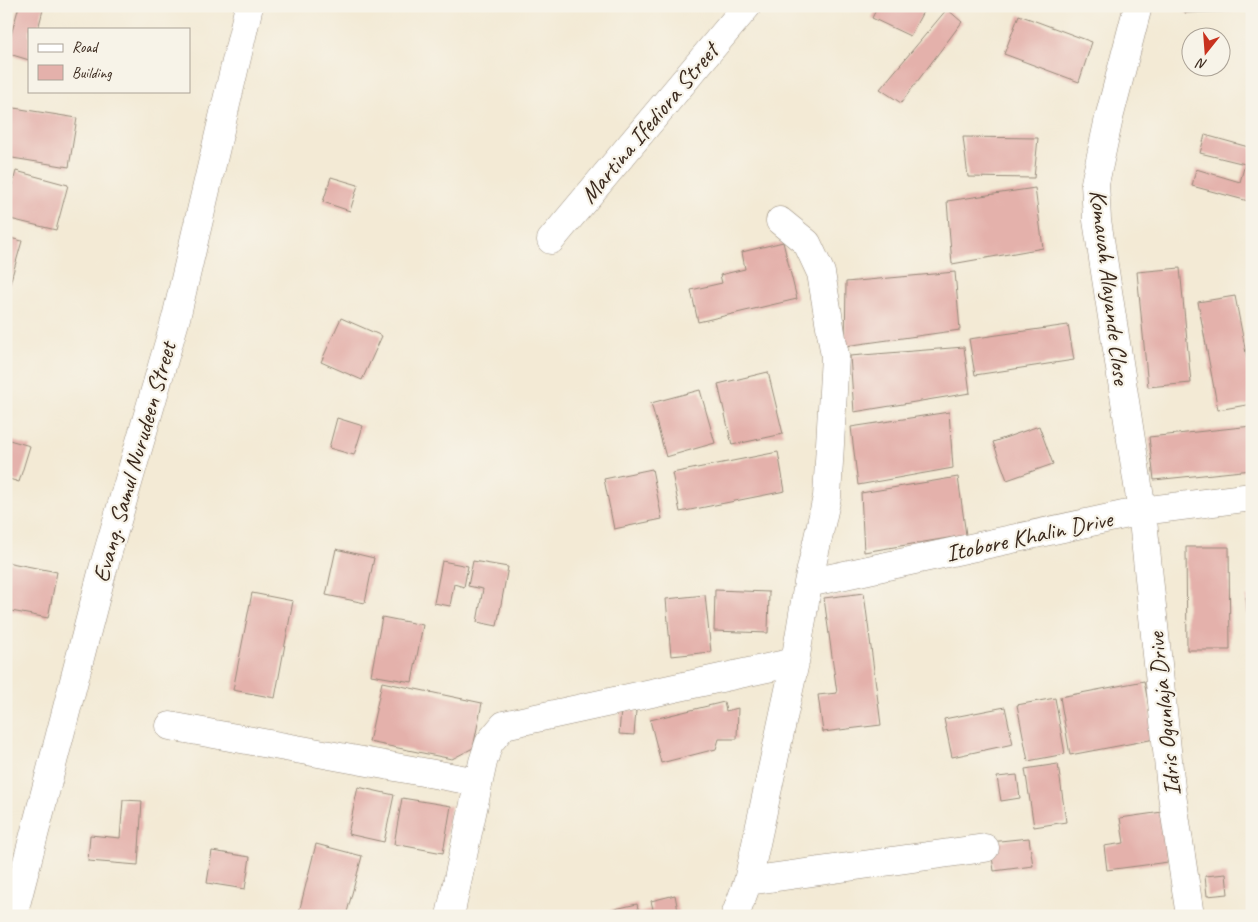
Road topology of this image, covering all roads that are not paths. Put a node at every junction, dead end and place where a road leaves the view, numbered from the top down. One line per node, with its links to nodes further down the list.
1 (249, 6): 14 (street, Evang. Samul Nurudeen Street)
2 (747, 6): 5 (street, Martina Ifediora Street)
3 (1138, 6): 7 (street, Komauah Alayande Close)
4 (780, 220): 8 (street)
5 (552, 240)
6 (1252, 497): 7 (street, Itobore Khalin Drive)
7 (1142, 511): 8 (street, Itobore Khalin Drive); 17 (street, Idris Ogunlaja Drive)
8 (808, 583): 9 (street)
9 (795, 662): 11 (street); 13 (street)
10 (170, 726): 11 (street)
11 (478, 782): 15 (street)
12 (984, 848): 13 (street)
13 (748, 881): 16 (street)
14 (13, 916)
15 (450, 916)
16 (735, 916)
17 (1190, 916)

